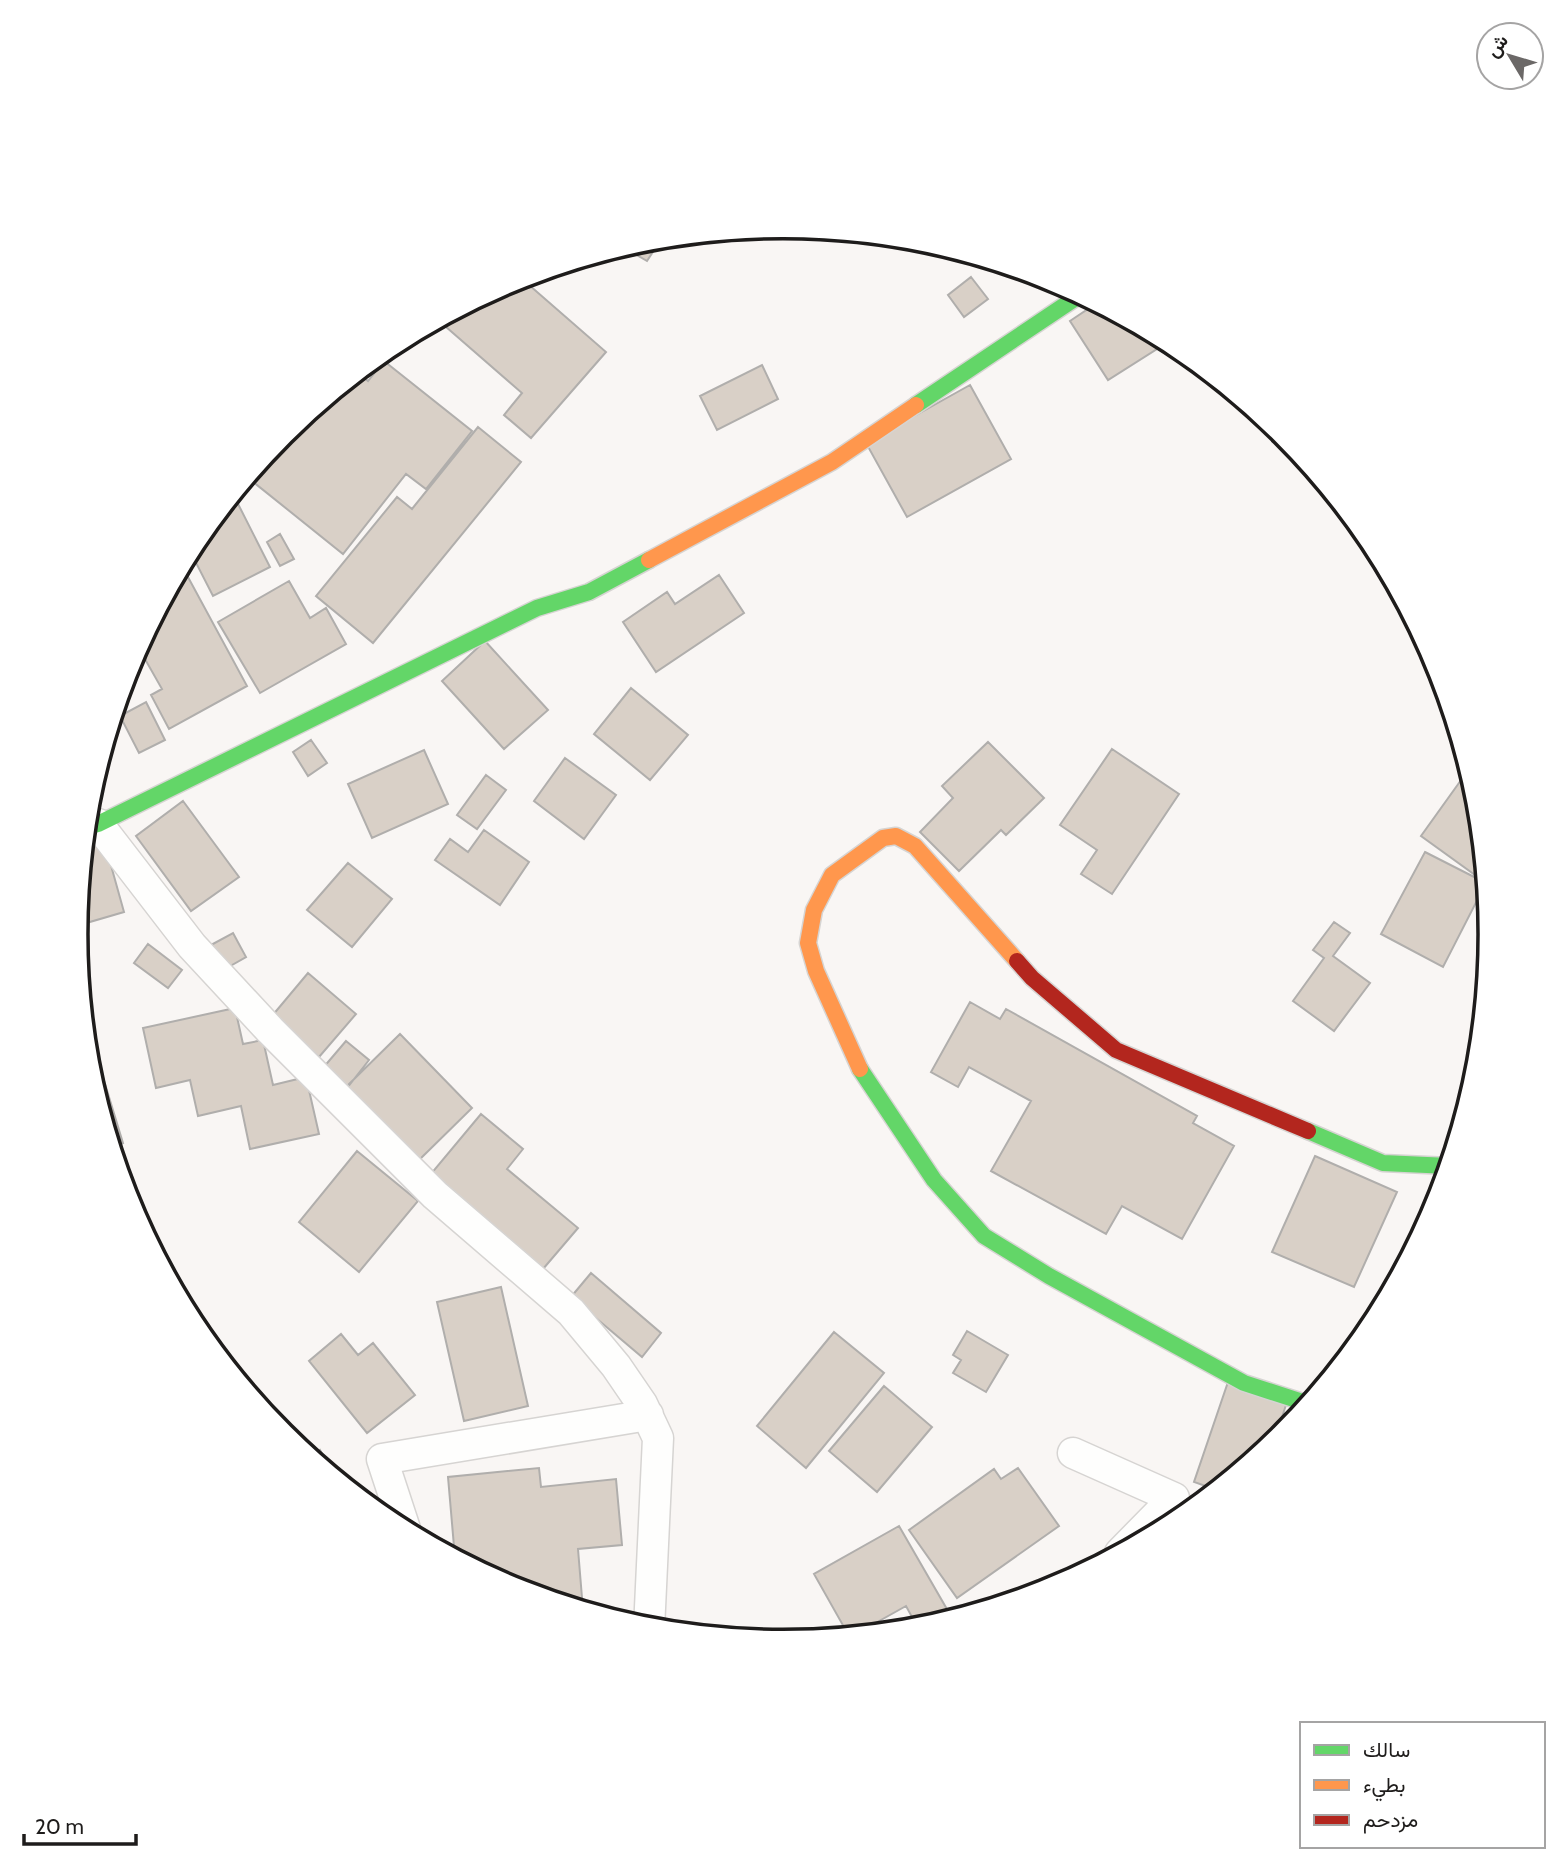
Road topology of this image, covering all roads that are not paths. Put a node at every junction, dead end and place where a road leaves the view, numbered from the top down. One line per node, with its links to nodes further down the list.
1 (1070, 302): 2 (street)
2 (97, 823)
3 (96, 829): 6 (street)
4 (1439, 1166): 5 (street)
5 (1299, 1401)
6 (648, 1415): 8 (street); 10 (street)
7 (1073, 1453): 9 (street)
8 (400, 1515)
9 (1143, 1529)
10 (650, 1617)

